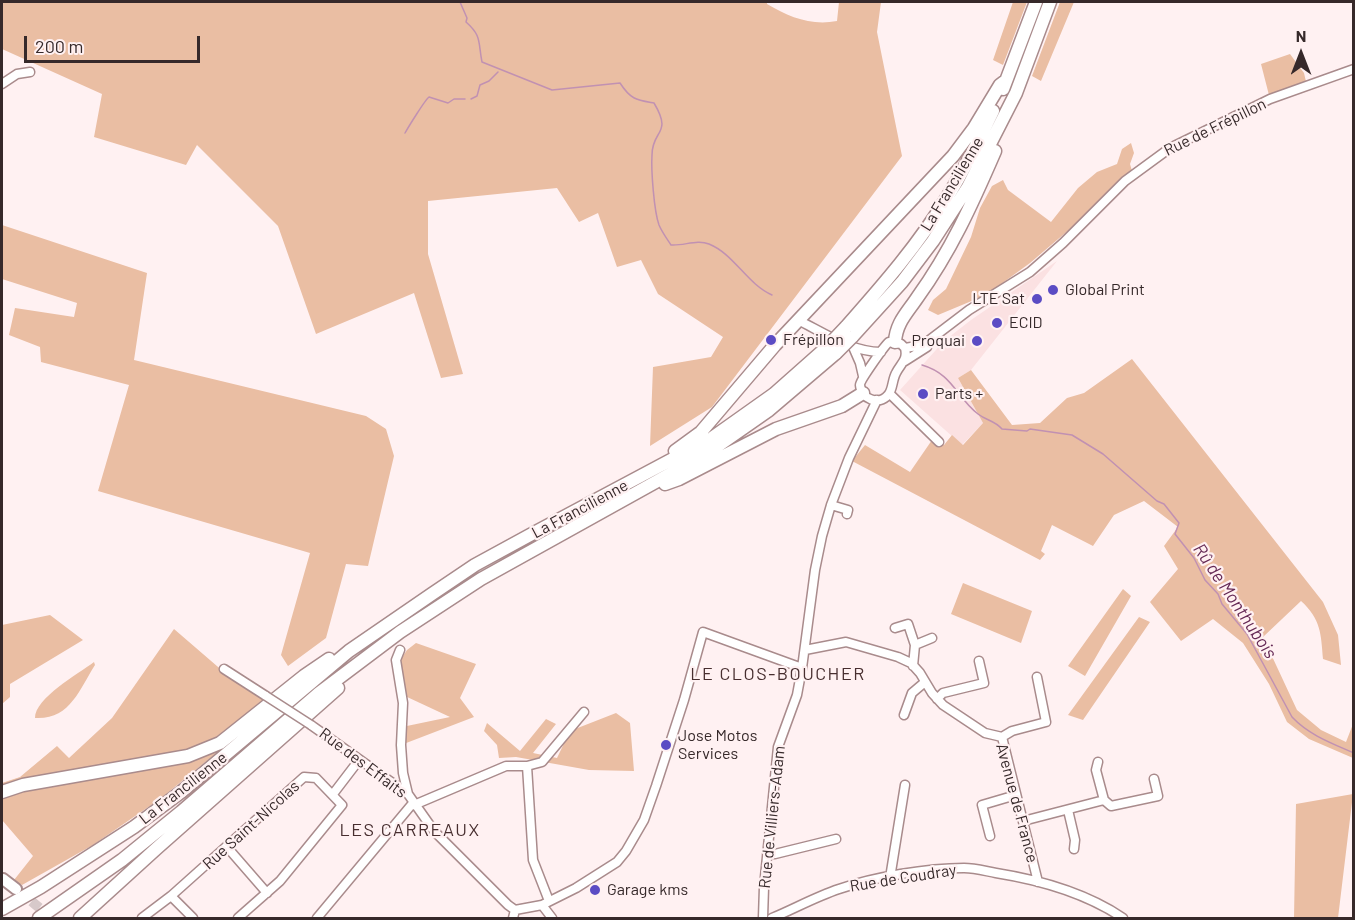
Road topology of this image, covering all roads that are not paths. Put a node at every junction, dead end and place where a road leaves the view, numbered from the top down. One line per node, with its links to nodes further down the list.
1 (1036, 2): 6 (highway, La Francilienne)
2 (1050, 2): 7 (highway, La Francilienne)
3 (1353, 69): 9 (street, Rue de Frépillon)
4 (30, 72): 5 (street)
5 (2, 81)
6 (1004, 82): 8 (highway); 10 (highway, La Francilienne)
7 (1016, 93): 10 (highway, La Francilienne); 11 (highway)
8 (798, 320): 10 (street); 21 (highway)
9 (940, 333): 11 (street); 14 (street)
10 (850, 337): 12 (highway, La Francilienne, bridge); 13 (street); 15 (street)
11 (900, 345): 13 (street); 14 (street)
12 (831, 350): 21 (highway, La Francilienne); 22 (highway, La Francilienne)
13 (880, 352): 15 (street)
14 (905, 361): 16 (street)
15 (863, 376): 17 (street)
16 (890, 394): 18 (street); 20 (street)
17 (865, 396): 18 (street); 19 (street); 22 (highway)
18 (878, 400): 19 (street, Rue de Villiers-Adam)
19 (871, 412): 23 (street, Rue de Villiers-Adam)
20 (939, 442)
21 (622, 487): 30 (highway, La Francilienne)
22 (635, 495): 32 (highway, La Francilienne)
23 (831, 505): 24 (street); 29 (street, Rue de Villiers-Adam)
24 (847, 514)
25 (895, 628): 27 (street)
26 (932, 638): 27 (street)
27 (915, 645): 33 (street)
28 (400, 650): 49 (street)
29 (805, 650): 33 (street, Avenue de France); 34 (street, Rue de Villiers-Adam)
30 (349, 651): 48 (highway); 66 (highway, La Francilienne)
31 (979, 661): 38 (street)
32 (360, 663): 69 (highway, La Francilienne); 70 (highway)
33 (914, 666): 37 (street, Avenue de France)
34 (802, 668): 60 (street, Rue de Villiers-Adam); 65 (street)
35 (224, 669): 42 (street, Rue des Effaits, bridge)
36 (1037, 677): 41 (street)
37 (926, 682): 38 (street, Avenue de France); 40 (street)
38 (937, 699): 41 (street, Avenue de France)
39 (584, 712): 45 (street)
40 (904, 716)
41 (1002, 736): 51 (street, Avenue de France)
42 (359, 760): 49 (street, Rue des Effaits); 50 (street)
43 (1098, 762): 52 (street)
44 (123, 763): 48 (street)
45 (527, 766): 53 (street); 65 (street)
46 (1154, 779): 52 (street)
47 (905, 785): 61 (street)
48 (2, 790)
49 (408, 794): 53 (street, Rue des Effaits)
50 (333, 795): 58 (street, Rue Saint-Nicolas); 63 (street)
51 (1016, 795): 55 (street, Avenue de France); 56 (street)
52 (1104, 800): 54 (street)
53 (414, 804): 67 (street, Rue des Effaits); 74 (street)
54 (1068, 810): 55 (street); 59 (street)
55 (1023, 821): 62 (street, Avenue de France)
56 (990, 836)
57 (836, 839): 60 (street)
58 (227, 847): 63 (street); 64 (street, Rue Saint-Nicolas)
59 (1074, 849)
60 (767, 853): 76 (street, Rue de Villiers-Adam)
61 (890, 878): 62 (street, Rue de Coudray); 68 (street, Rue de Coudray)
62 (1038, 882): 77 (street, Rue de Coudray)
63 (267, 893): 73 (street)
64 (171, 896): 71 (street, Rue Saint-Nicolas); 72 (street)
65 (545, 903): 67 (street); 75 (street)
66 (2, 909)
67 (514, 914)
68 (777, 917)
69 (39, 918)
70 (80, 918)
71 (142, 918)
72 (193, 918)
73 (238, 918)
74 (316, 918)
75 (552, 918)
76 (763, 918)
77 (1123, 918)

